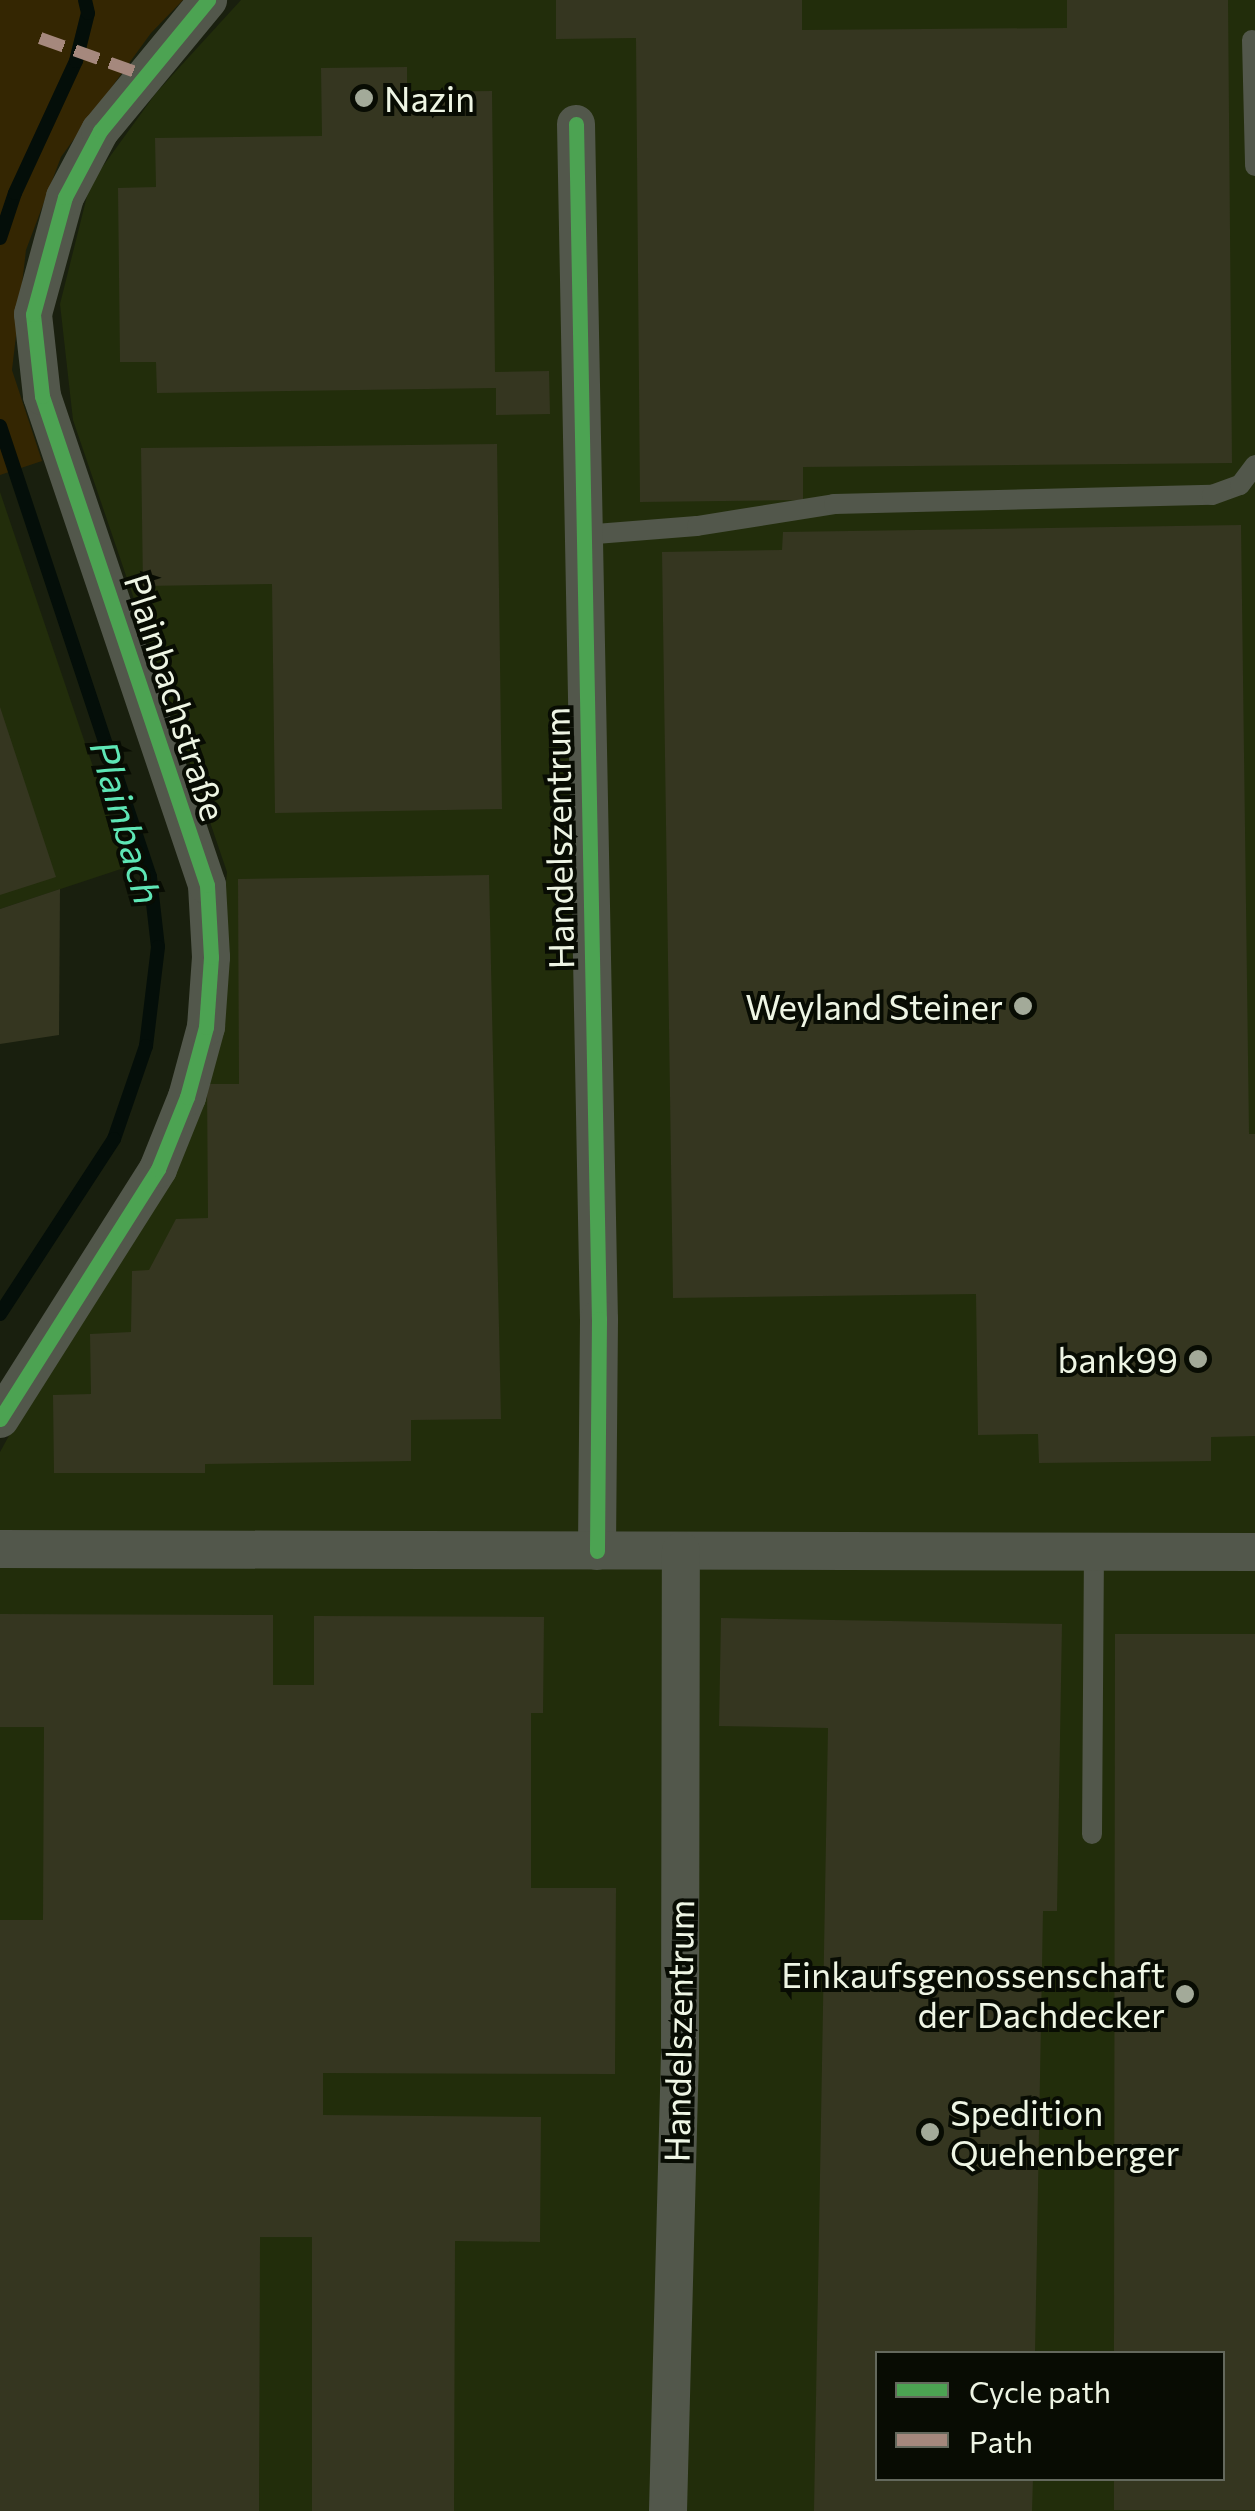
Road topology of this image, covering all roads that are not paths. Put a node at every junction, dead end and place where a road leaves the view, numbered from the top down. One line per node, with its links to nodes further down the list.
1 (208, 0): 7 (street, Plainbachstraße)
2 (1252, 40): 4 (lane)
3 (576, 124): 6 (street, Handelszentrum)
4 (1255, 166)
5 (1255, 465): 6 (lane)
6 (583, 535): 9 (street, Handelszentrum)
7 (0, 1420)
8 (0, 1549): 9 (street)
9 (597, 1551): 10 (street)
10 (681, 1551): 11 (street); 14 (street, Handelszentrum)
11 (1094, 1552): 12 (street); 13 (lane)
12 (1255, 1552)
13 (1092, 1834)
14 (668, 2511)

